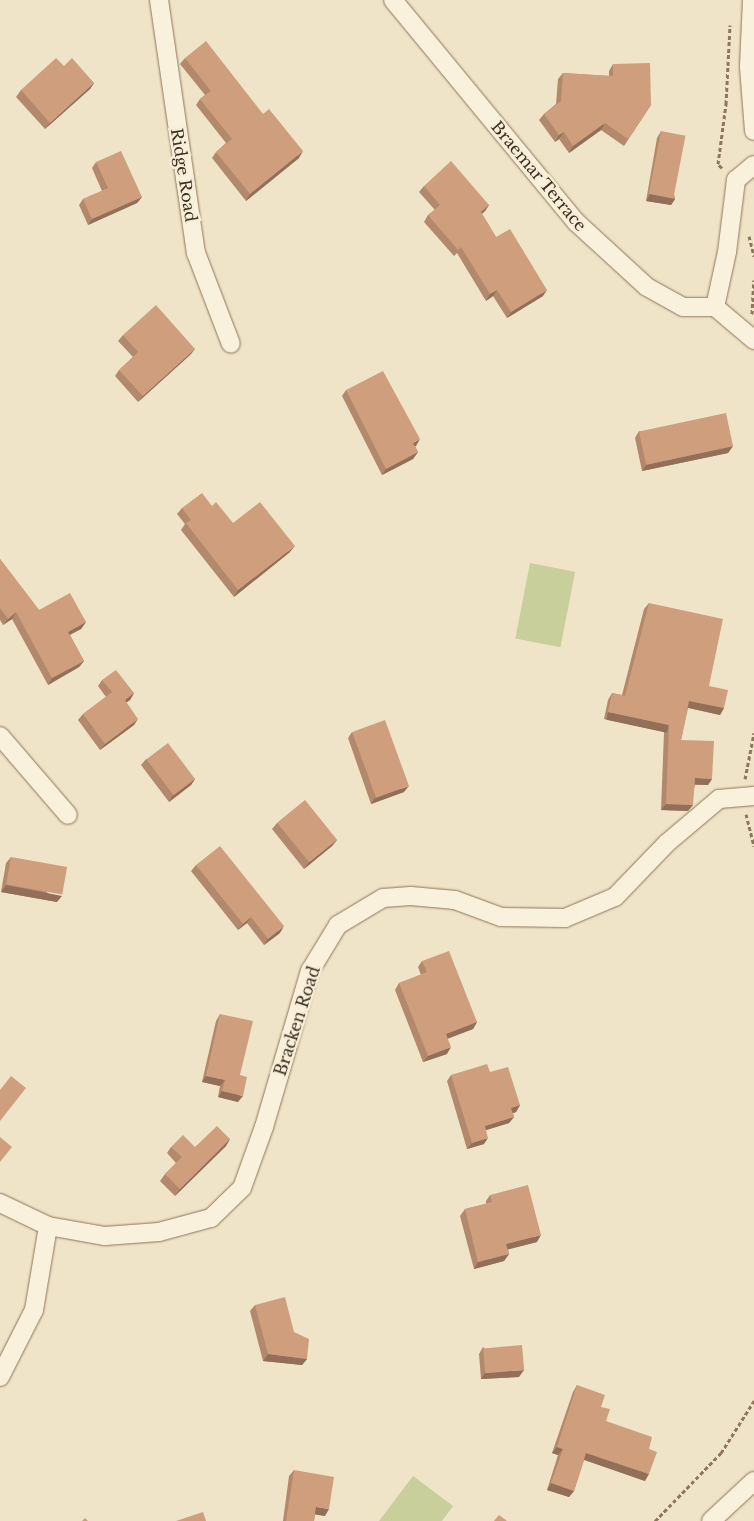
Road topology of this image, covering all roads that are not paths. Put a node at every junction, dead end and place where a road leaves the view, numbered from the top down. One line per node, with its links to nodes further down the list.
1 (159, 0): 9 (street, Ridge Road)
2 (393, 0): 7 (street, Braemar Terrace)
3 (752, 0): 4 (street)
4 (752, 28): 5 (street)
5 (754, 132)
6 (754, 165): 7 (street)
7 (715, 307): 8 (street)
8 (754, 340)
9 (231, 344)
10 (0, 736): 12 (street)
11 (754, 796): 14 (street, Bracken Road)
12 (68, 815)
13 (0, 1203): 14 (street, Bracken Road)
14 (48, 1226): 15 (street)
15 (0, 1377)
16 (754, 1481): 17 (street)
17 (711, 1521)

